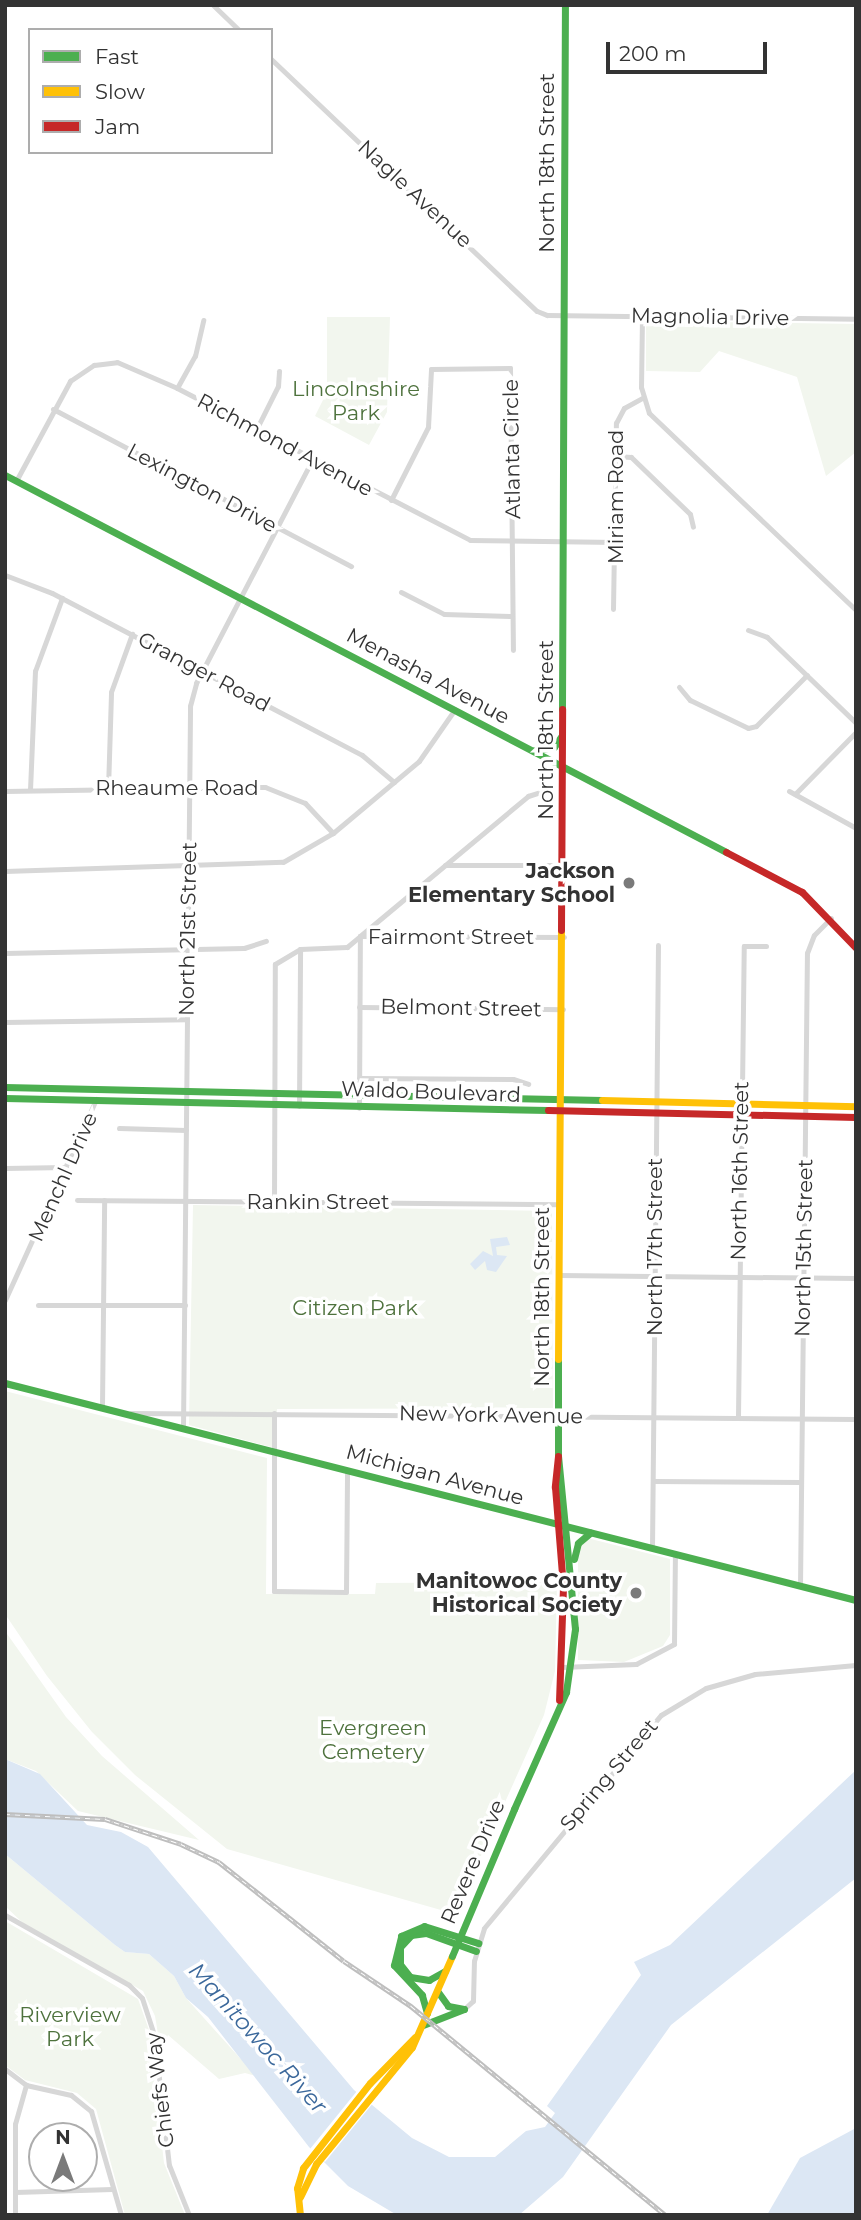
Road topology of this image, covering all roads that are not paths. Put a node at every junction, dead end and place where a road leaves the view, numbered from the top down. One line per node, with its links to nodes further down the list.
1 (213, 5): 3 (street)
2 (565, 5): 5 (main road, North 18th Street)
3 (237, 28)
4 (273, 61): 5 (street, Nagle Avenue)
5 (564, 314): 6 (street, Magnolia Drive); 22 (main road, North 18th Street)
6 (642, 316): 7 (street, Magnolia Drive); 11 (street)
7 (856, 319)
8 (203, 320): 10 (street)
9 (279, 372): 13 (street)
10 (177, 388): 12 (street, Richmond Avenue); 13 (street, Richmond Avenue)
11 (642, 398): 14 (street, Miriam Road); 30 (street)
12 (53, 410): 17 (street, Richmond Avenue); 19 (street, Lexington Drive)
13 (256, 430): 15 (street, Richmond Avenue)
14 (616, 456): 20 (street); 23 (street, Miriam Road)
15 (312, 460): 18 (street, Richmond Avenue); 19 (street, North 21st Street)
16 (5, 475): 17 (main road, Menasha Avenue)
17 (16, 481): 28 (main road, Menasha Avenue)
18 (391, 500): 21 (street, Richmond Avenue); 21 (street, Atlanta Circle)
19 (277, 527): 24 (street, Lexington Drive); 28 (street, North 21st Street)
20 (693, 527)
21 (512, 541): 22 (street, Richmond Avenue); 31 (street)
22 (564, 542): 23 (street, Richmond Avenue); 40 (main road, North 18th Street)
23 (616, 542): 29 (street, Miriam Road)
24 (351, 566)
25 (5, 575): 27 (street, Granger Road)
26 (401, 592): 31 (street)
27 (62, 598): 33 (street, Granger Road); 47 (street)
28 (240, 599): 35 (street, North 21st Street); 38 (main road, Menasha Avenue)
29 (613, 608)
30 (856, 610)
31 (512, 616): 34 (street)
32 (748, 630): 36 (street)
33 (132, 635): 35 (street, Granger Road); 46 (street)
34 (513, 650)
35 (202, 671): 44 (street, Granger Road); 45 (street, North 21st Street)
36 (807, 675): 37 (street); 39 (street)
37 (679, 687)
38 (455, 709): 42 (main road, Menasha Avenue); 44 (street)
39 (856, 723)
40 (564, 731): 42 (main road); 43 (main road, North 18th Street)
41 (856, 732): 50 (street)
42 (532, 750): 43 (main road, Menasha Avenue)
43 (563, 766): 53 (main road, North 18th Street); 56 (main road, Menasha Avenue)
44 (394, 782): 51 (street)
45 (189, 787): 46 (street, Rheaume Road); 51 (street, Rheaume Road); 54 (street, North 21st Street)
46 (108, 789): 47 (street, Rheaume Road)
47 (30, 790): 48 (street, Rheaume Road)
48 (5, 791)
49 (543, 791): 52 (street)
50 (856, 828)
51 (333, 833): 54 (street)
52 (445, 865): 53 (street); 57 (street)
53 (564, 865): 58 (main road, North 18th Street)
54 (189, 867): 55 (street); 64 (street, North 21st Street)
55 (5, 871)
56 (831, 918): 62 (main road, Menasha Avenue); 84 (street, North 15th Street)
57 (360, 936): 58 (street, Fairmont Street); 63 (street, Fairmont Street); 66 (street)
58 (564, 937): 67 (main road, North 18th Street)
59 (266, 941): 64 (street)
60 (658, 945): 82 (street, North 17th Street)
61 (766, 946): 83 (street, North 16th Street)
62 (856, 948)
63 (300, 949): 75 (street); 76 (street)
64 (188, 950): 65 (street); 68 (street, North 21st Street)
65 (5, 953)
66 (359, 1007): 67 (street, Belmont Street); 70 (street)
67 (563, 1009): 80 (main road, North 18th Street)
68 (187, 1018): 69 (street); 74 (street, North 21st Street)
69 (5, 1023)
70 (359, 1078): 71 (street); 77 (street)
71 (528, 1084)
72 (5, 1087): 73 (main road, Waldo Boulevard)
73 (96, 1089): 74 (main road, Waldo Boulevard); 79 (street, Menchl Drive)
74 (187, 1092): 75 (main road, Waldo Boulevard); 81 (street, North 21st Street)
75 (274, 1094): 76 (main road, Waldo Boulevard); 85 (street)
76 (299, 1095): 77 (main road, Waldo Boulevard); 86 (street)
77 (359, 1097): 80 (main road, Waldo Boulevard); 88 (street)
78 (5, 1098): 79 (main road, Waldo Boulevard)
79 (96, 1101): 81 (main road, Waldo Boulevard); 96 (street, Menchl Drive)
80 (562, 1102): 82 (main road, Waldo Boulevard); 89 (main road, North 18th Street)
81 (187, 1104): 85 (main road, Waldo Boulevard); 95 (street, North 21st Street)
82 (656, 1104): 83 (main road, Waldo Boulevard); 90 (street, North 17th Street)
83 (741, 1104): 84 (main road, Waldo Boulevard); 91 (street, North 16th Street)
84 (806, 1105): 87 (main road, Waldo Boulevard); 92 (street, North 15th Street)
85 (275, 1106): 86 (main road, Waldo Boulevard); 101 (street)
86 (299, 1106): 88 (main road, Waldo Boulevard)
87 (856, 1106)
88 (359, 1108): 89 (main road, Waldo Boulevard)
89 (562, 1114): 90 (main road, Waldo Boulevard); 102 (main road, North 18th Street)
90 (656, 1115): 91 (main road, Waldo Boulevard); 104 (street, North 17th Street)
91 (741, 1116): 92 (main road, Waldo Boulevard); 105 (street, North 16th Street)
92 (806, 1116): 93 (main road, Waldo Boulevard); 106 (street, North 15th Street)
93 (856, 1117)
94 (119, 1129): 95 (street)
95 (186, 1130): 100 (street, North 21st Street)
96 (66, 1167): 97 (street); 108 (street, Menchl Drive)
97 (5, 1168)
98 (77, 1200): 99 (street, Rankin Street)
99 (104, 1200): 100 (street, Rankin Street); 109 (street)
100 (186, 1201): 101 (street, Rankin Street); 111 (street, North 21st Street)
101 (274, 1202): 102 (street, Rankin Street)
102 (560, 1204): 103 (main road, North 18th Street)
103 (559, 1275): 104 (street); 117 (main road, North 18th Street)
104 (655, 1276): 105 (street); 118 (street, North 17th Street)
105 (739, 1277): 106 (street); 119 (street, North 16th Street)
106 (804, 1278): 107 (street); 120 (street, North 15th Street)
107 (856, 1278)
108 (5, 1300)
109 (103, 1304): 110 (street); 111 (street); 113 (street)
110 (38, 1305)
111 (185, 1305): 114 (street, North 21st Street)
112 (5, 1383): 113 (main road, Michigan Avenue)
113 (103, 1407): 116 (main road, Michigan Avenue)
114 (184, 1412): 115 (street, New York Avenue); 116 (street, New York Avenue); 122 (street, North 21st Street)
115 (274, 1413): 117 (street, New York Avenue); 123 (street)
116 (127, 1414): 122 (main road, Michigan Avenue)
117 (558, 1415): 118 (street, New York Avenue); 124 (main road, North 18th Street)
118 (654, 1416): 119 (street, New York Avenue); 126 (street, North 17th Street)
119 (738, 1417): 120 (street, New York Avenue)
120 (802, 1418): 121 (street, New York Avenue); 127 (street, North 15th Street)
121 (856, 1419)
122 (183, 1429): 123 (main road, Michigan Avenue)
123 (272, 1452): 125 (main road, Michigan Avenue); 125 (street)
124 (558, 1456): 128 (main road, North 18th Street); 129 (main road, North 18th Street)
125 (346, 1471): 128 (main road, Michigan Avenue)
126 (653, 1481): 127 (street); 131 (street, North 17th Street)
127 (800, 1482): 134 (street, North 15th Street)
128 (558, 1525): 129 (main road, Michigan Avenue); 137 (main road, North 18th Street)
129 (568, 1528): 130 (main road, Michigan Avenue); 133 (main road, North 18th Street)
130 (590, 1533): 131 (main road, Michigan Avenue); 133 (main road)
131 (652, 1549): 132 (main road, Michigan Avenue)
132 (675, 1555): 134 (main road, Michigan Avenue); 138 (street)
133 (572, 1566): 138 (main road, North 18th Street)
134 (800, 1586): 135 (main road, Michigan Avenue)
135 (856, 1600)
136 (856, 1665): 141 (street, Spring Street)
137 (562, 1667): 138 (street); 139 (main road, Revere Drive)
138 (573, 1667): 139 (main road, Revere Drive)
139 (559, 1700): 142 (main road, Revere Drive, bridge)
140 (5, 1915): 157 (street, Chiefs Way)
141 (477, 1947): 142 (main road); 144 (street, Spring Street); 145 (main road)
142 (446, 1971): 143 (main road, Revere Drive)
143 (438, 1992): 144 (main road); 145 (main road, Revere Drive)
144 (464, 2009): 146 (main road)
145 (428, 2014): 146 (main road, Revere Drive)
146 (423, 2025): 149 (main road, Revere Drive)
147 (5, 2069): 148 (street)
148 (26, 2085): 150 (street); 152 (street)
149 (364, 2097): 154 (main road); 154 (main road)
150 (15, 2133): 151 (street); 153 (street)
151 (5, 2134)
152 (112, 2189): 153 (street); 156 (street)
153 (15, 2192): 155 (street)
154 (300, 2197): 158 (main road)
155 (15, 2215)
156 (121, 2215)
157 (189, 2215)
158 (300, 2215)

